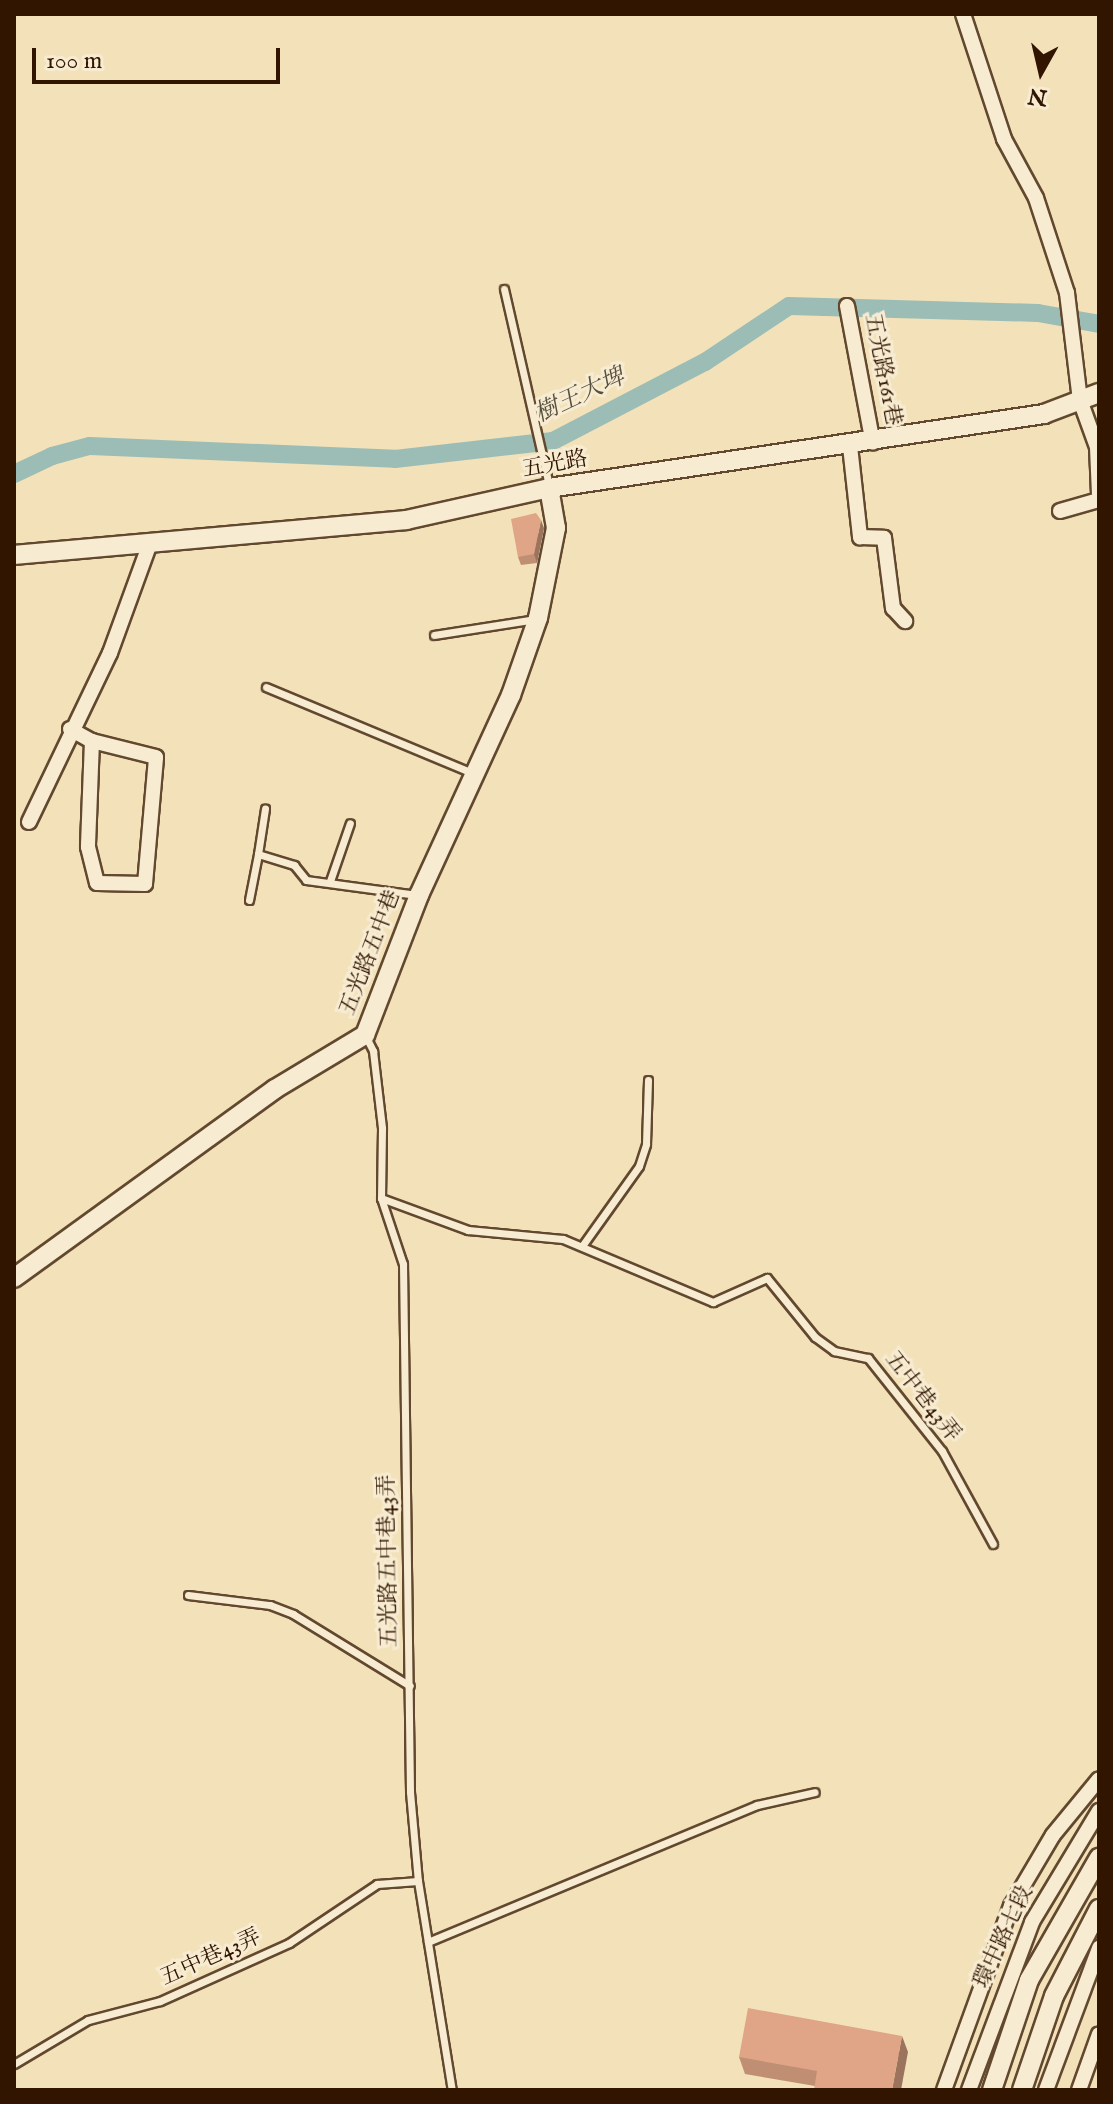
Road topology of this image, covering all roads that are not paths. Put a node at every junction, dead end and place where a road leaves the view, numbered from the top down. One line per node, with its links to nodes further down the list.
1 (963, 14): 5 (street)
2 (504, 289): 8 (lane)
3 (847, 306): 6 (street, 五光路161巷)
4 (1099, 393): 5 (street, 五光路)
5 (1080, 400): 6 (street, 五光路); 9 (street)
6 (873, 443): 7 (street, 五光路)
7 (850, 446): 8 (street, 五光路); 15 (street)
8 (549, 488): 12 (street, 五光路); 14 (street, 五光路五中巷)
9 (1099, 494)
10 (1099, 500): 11 (street)
11 (1060, 511)
12 (150, 543): 13 (street, 五光路); 18 (street)
13 (14, 555)
14 (538, 618): 16 (lane); 20 (street, 五光路五中巷)
15 (905, 621)
16 (434, 635)
17 (266, 687): 20 (lane)
18 (70, 729): 19 (street); 22 (street)
19 (92, 741): 19 (street)
20 (473, 773): 26 (street, 五光路五中巷)
21 (265, 809): 24 (lane)
22 (29, 822)
23 (350, 823): 25 (lane)
24 (258, 854): 25 (lane); 27 (lane)
25 (330, 881): 26 (lane)
26 (419, 895): 28 (street, 五光路五中巷)
27 (249, 900)
28 (365, 1035): 30 (lane, 五光路五中巷43弄); 32 (street, 五光路五中巷)
29 (648, 1080): 31 (lane)
30 (381, 1198): 31 (lane, 五中巷43弄); 35 (lane, 五光路五中巷43弄)
31 (582, 1246): 33 (lane, 五中巷43弄)
32 (14, 1278)
33 (993, 1544)
34 (188, 1595): 35 (lane)
35 (410, 1686): 40 (lane, 五光路五中巷43弄)
36 (1099, 1779): 47 (street)
37 (815, 1792): 42 (lane)
38 (1099, 1811): 48 (street, 環中路七段)
39 (1099, 1858): 49 (street, 環中路七段)
40 (418, 1881): 42 (lane, 五光路五中巷43弄); 45 (lane, 五中巷43弄)
41 (1099, 1909): 50 (street)
42 (428, 1942): 46 (lane, 五光路五中巷43弄)
43 (1099, 1948): 51 (street)
44 (1099, 2034): 52 (street)
45 (14, 2064)
46 (452, 2090)
47 (944, 2090)
48 (969, 2090)
49 (992, 2090)
50 (1022, 2090)
51 (1046, 2090)
52 (1079, 2090)

